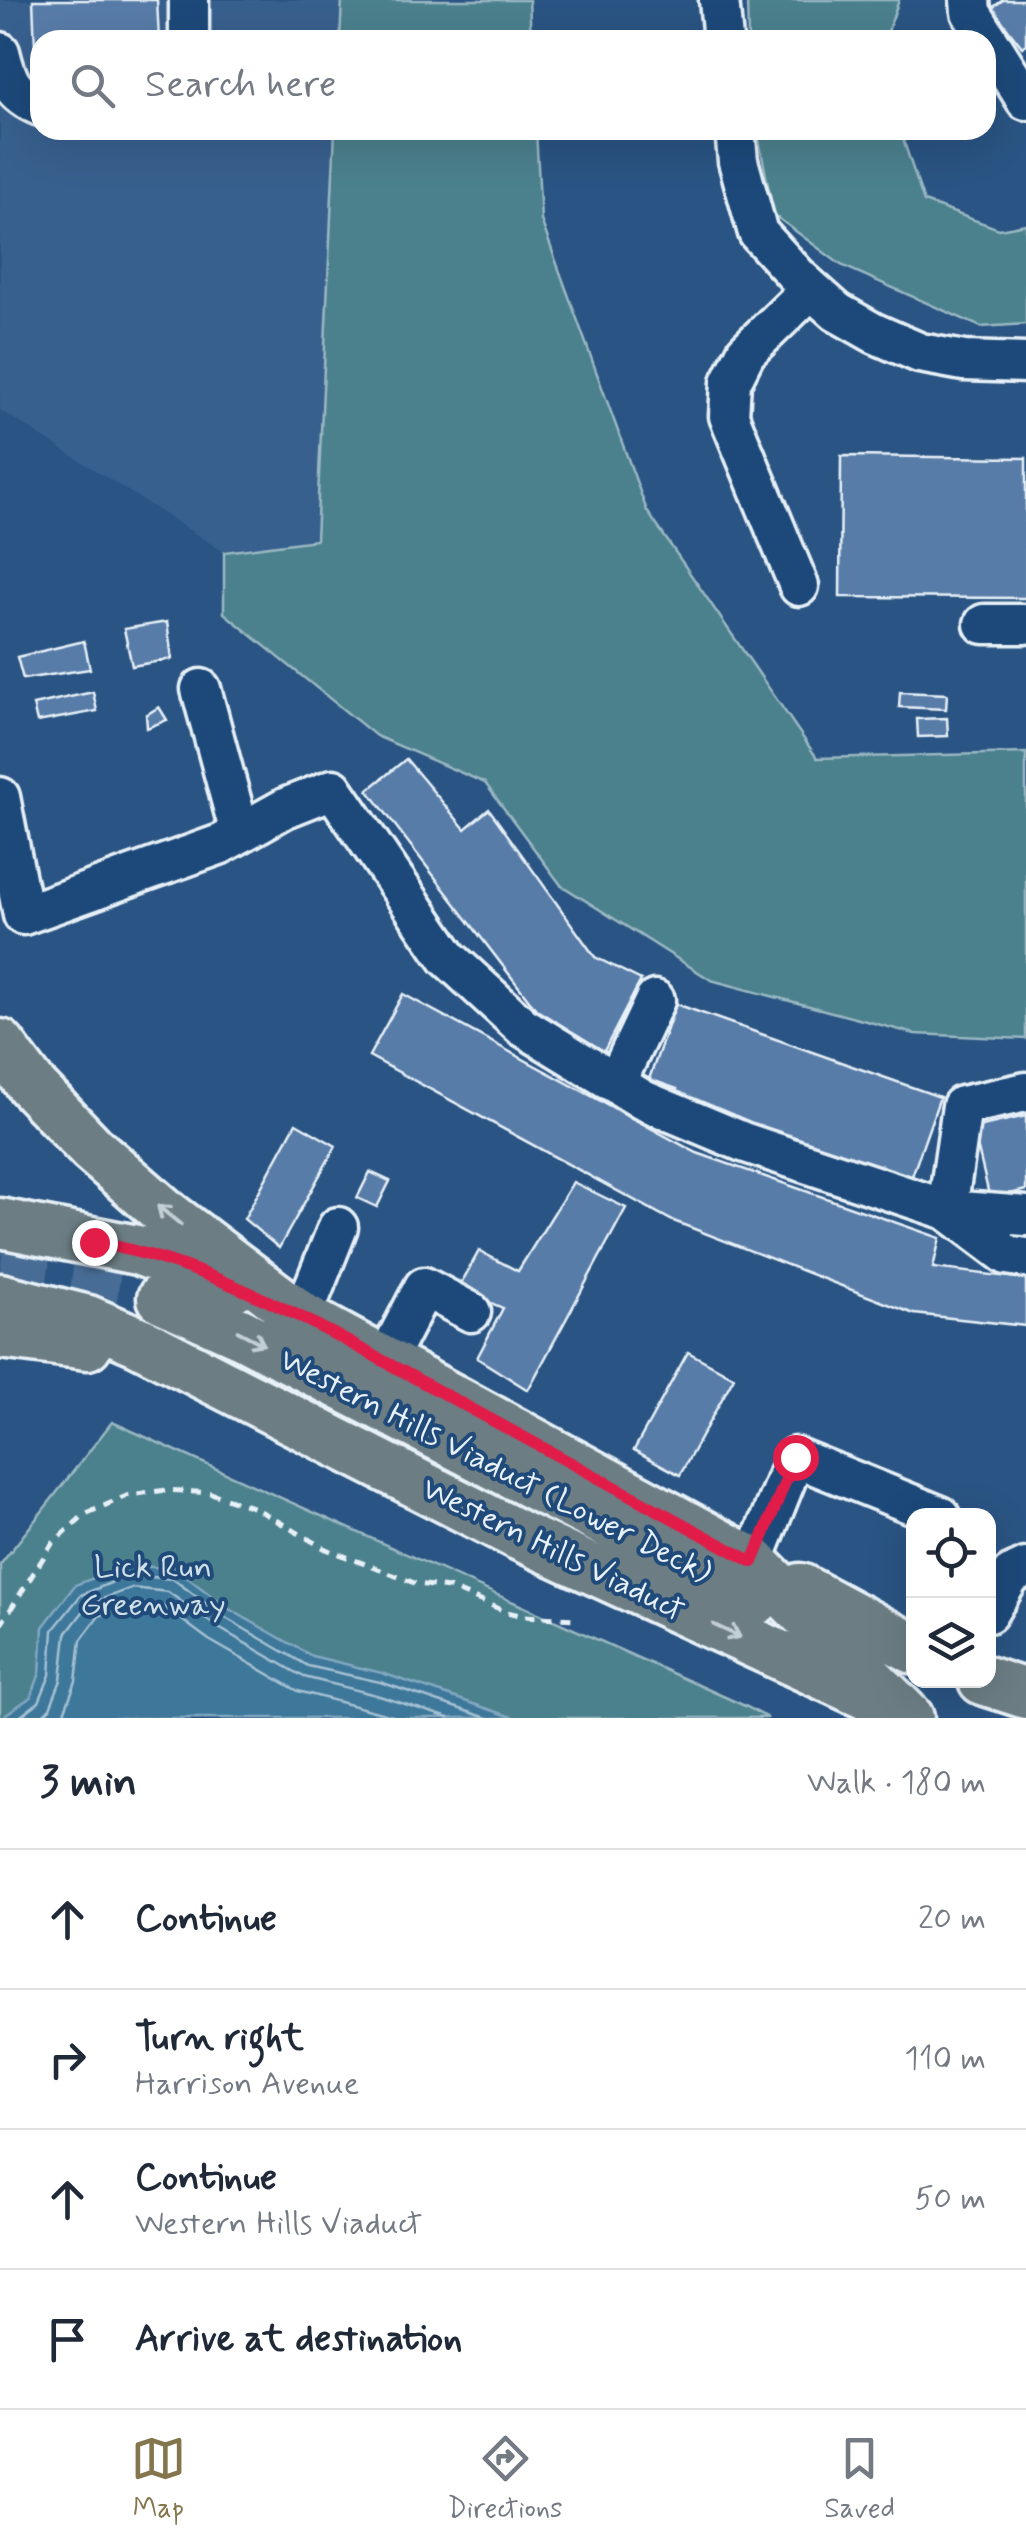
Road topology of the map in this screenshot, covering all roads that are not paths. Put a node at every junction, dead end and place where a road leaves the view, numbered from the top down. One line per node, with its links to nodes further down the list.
1 (189, 0): 4 (street)
2 (719, 0): 5 (street)
3 (970, 0): 6 (street)
4 (190, 30)
5 (721, 30)
6 (982, 30)
7 (0, 52): 10 (street)
8 (996, 52): 9 (street)
9 (1026, 100)
10 (30, 102)
11 (736, 140): 12 (street)
12 (811, 289): 13 (street); 14 (street)
13 (1026, 364)
14 (799, 586)
15 (984, 624): 16 (street)
16 (1026, 624)
17 (201, 689): 19 (street)
18 (0, 797): 19 (street)
19 (240, 833): 22 (street)
20 (656, 1000): 22 (street)
21 (0, 1044): 34 (main road, one-way to 21)
22 (616, 1083): 24 (street)
23 (1026, 1092): 24 (street)
24 (947, 1210): 25 (street); 30 (street)
25 (1026, 1216)
26 (0, 1223): 29 (main road)
27 (338, 1227): 34 (street)
28 (0, 1242): 29 (main road)
29 (115, 1246): 34 (main road)
30 (1026, 1258)
31 (0, 1298): 36 (main road)
32 (162, 1298): 42 (main road, Western Hills Viaduct (Lower Deck), one-way to 42)
33 (471, 1312): 37 (street)
34 (302, 1317): 37 (main road)
35 (0, 1334): 36 (main road)
36 (138, 1348): 46 (main road, Western Hills Viaduct, one-way to 46)
37 (385, 1362): 39 (main road)
38 (921, 1508): 39 (street)
39 (753, 1562): 42 (main road); 43 (main road)
40 (1026, 1568): 41 (street)
41 (996, 1600)
42 (828, 1638): 46 (main road)
43 (906, 1645)
44 (996, 1684): 45 (main road)
45 (1026, 1694)
46 (906, 1715)

